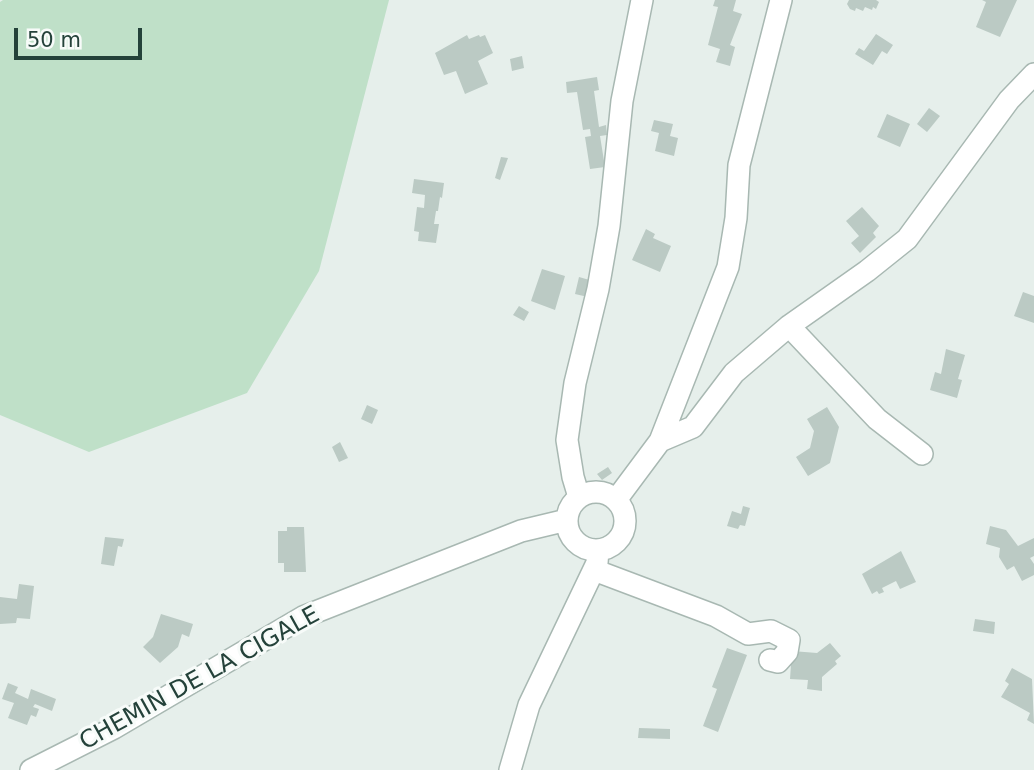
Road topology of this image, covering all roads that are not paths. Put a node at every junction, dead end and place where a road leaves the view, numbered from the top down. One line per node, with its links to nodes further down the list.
1 (642, 0): 7 (street)
2 (781, 0): 5 (street)
3 (1034, 74): 4 (street)
4 (789, 326): 5 (street); 6 (street)
5 (660, 441): 8 (street)
6 (922, 454)
7 (579, 497): 8 (street); 9 (street)
8 (616, 500): 10 (street)
9 (567, 520): 10 (street); 12 (street, CHEMIN DE LA CIGALE)
10 (596, 560): 11 (street); 13 (street)
11 (770, 660)
12 (31, 770)
13 (510, 770)

